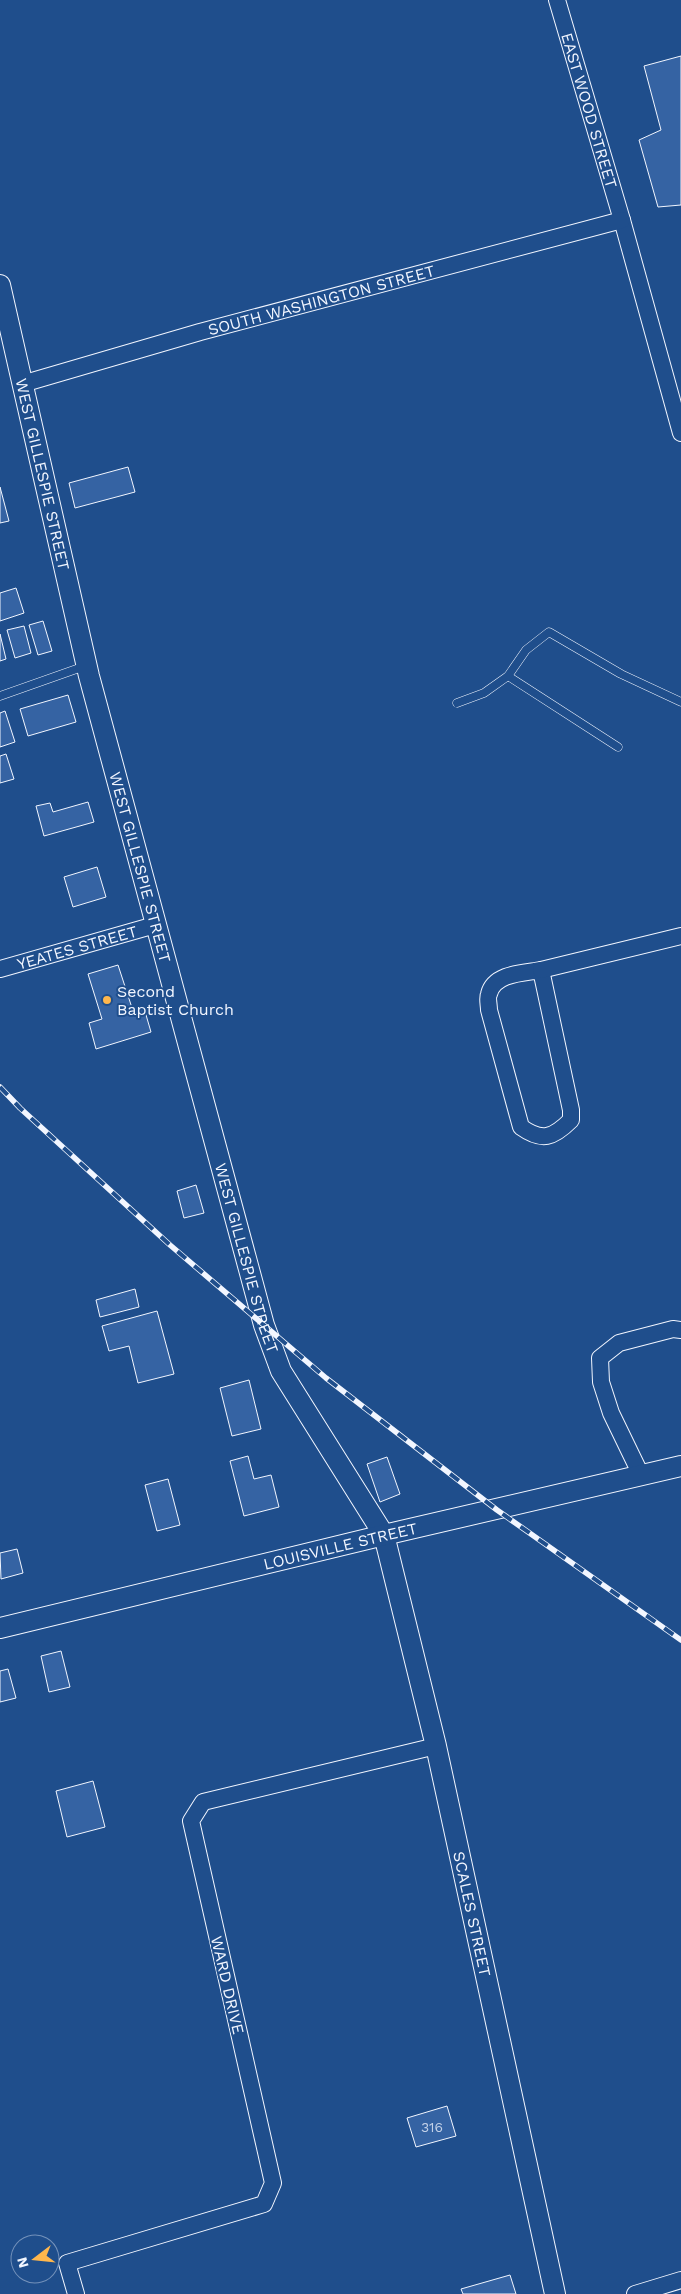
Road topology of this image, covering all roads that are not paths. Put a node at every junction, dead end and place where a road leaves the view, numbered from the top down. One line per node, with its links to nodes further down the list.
1 (557, 0): 2 (street, EAST WOOD STREET)
2 (622, 220): 5 (street, SOUTH WASHINGTON STREET); 6 (street, EAST WOOD STREET)
3 (0, 285): 4 (street, WEST GILLESPIE STREET)
4 (4, 318): 5 (street, WEST GILLESPIE STREET)
5 (22, 384): 7 (street, WEST GILLESPIE STREET)
6 (681, 433)
7 (87, 666): 9 (lane); 13 (street, WEST GILLESPIE STREET)
8 (508, 676): 10 (lane); 11 (lane); 12 (lane)
9 (0, 696)
10 (681, 702)
11 (457, 703)
12 (618, 747)
13 (155, 924): 15 (street, YEATES STREET); 20 (street, WEST GILLESPIE STREET)
14 (681, 936): 16 (street)
15 (0, 969)
16 (541, 970): 16 (street)
17 (681, 1330): 19 (street)
18 (681, 1466): 19 (street, LOUISVILLE STREET)
19 (641, 1475): 20 (street, LOUISVILLE STREET)
20 (384, 1535): 21 (street, LOUISVILLE STREET); 22 (street, SCALES STREET)
21 (0, 1628)
22 (436, 1746): 24 (street, WARD DRIVE); 25 (street, SCALES STREET)
23 (681, 2280): 26 (street)
24 (76, 2294)
25 (555, 2294)
26 (635, 2294)

